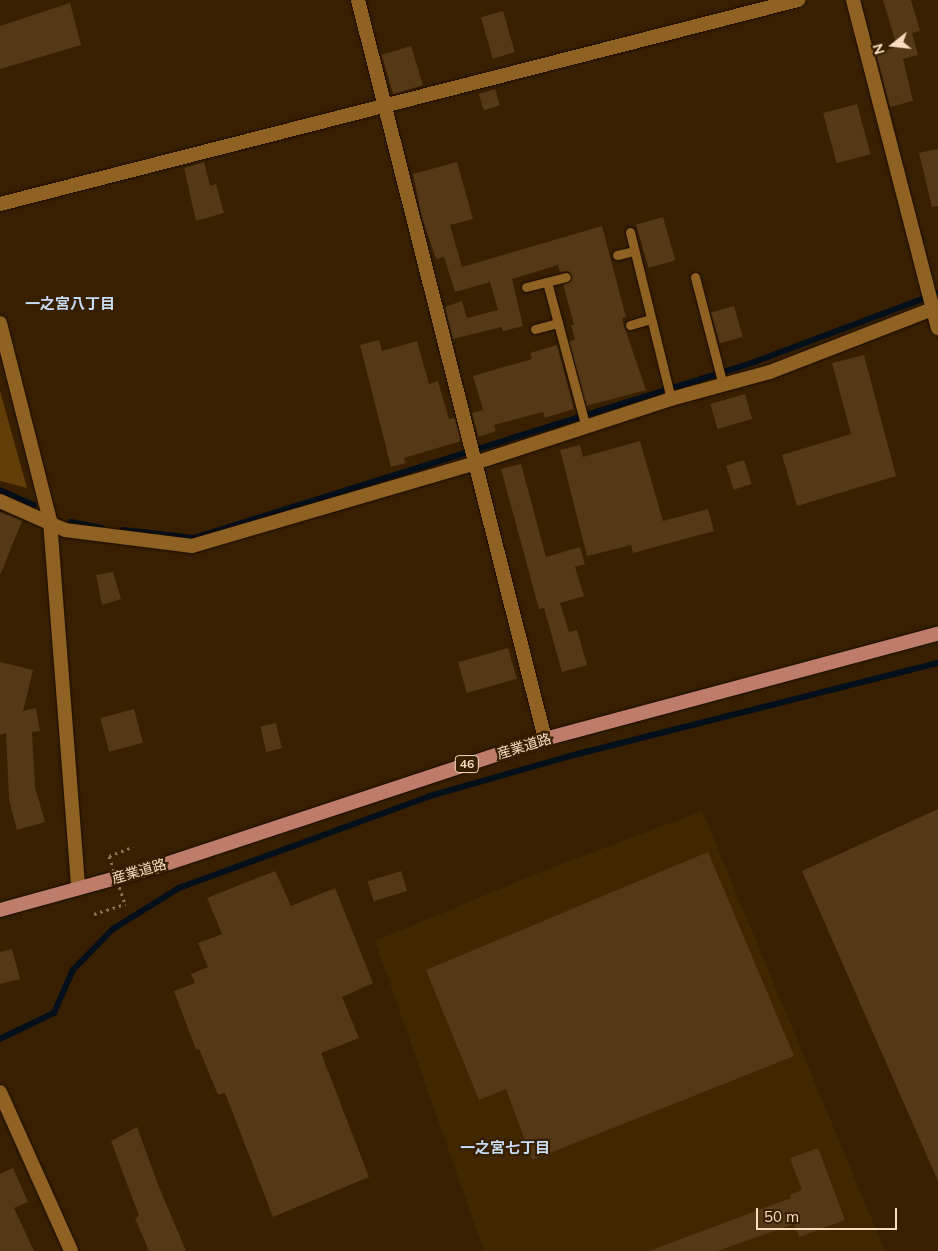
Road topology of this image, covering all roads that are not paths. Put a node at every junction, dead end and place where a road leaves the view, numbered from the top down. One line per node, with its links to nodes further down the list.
1 (358, 0): 4 (street)
2 (798, 0): 4 (street)
3 (853, 0): 13 (street)
4 (385, 106): 5 (street); 23 (street)
5 (0, 204)
6 (630, 232): 7 (lane)
7 (634, 250): 8 (lane); 14 (lane)
8 (617, 255)
9 (566, 277): 11 (lane)
10 (694, 277): 20 (lane)
11 (547, 282): 12 (lane); 16 (lane)
12 (526, 287)
13 (936, 308): 19 (street); 20 (street)
14 (651, 319): 17 (lane); 21 (lane)
15 (0, 323): 25 (street)
16 (558, 323): 18 (lane); 22 (lane)
17 (630, 325)
18 (535, 328)
19 (938, 328)
20 (723, 385): 21 (street)
21 (672, 399): 22 (street)
22 (586, 428): 23 (street)
23 (475, 460): 25 (street); 27 (street)
24 (0, 501): 25 (street)
25 (50, 521): 28 (street)
26 (938, 634): 27 (main road, 産業道路 / 46)
27 (545, 739): 28 (main road, 産業道路 / 46)
28 (78, 888): 29 (main road, 産業道路 / 46)
29 (0, 910)
30 (0, 1092): 31 (street)
31 (70, 1251)

